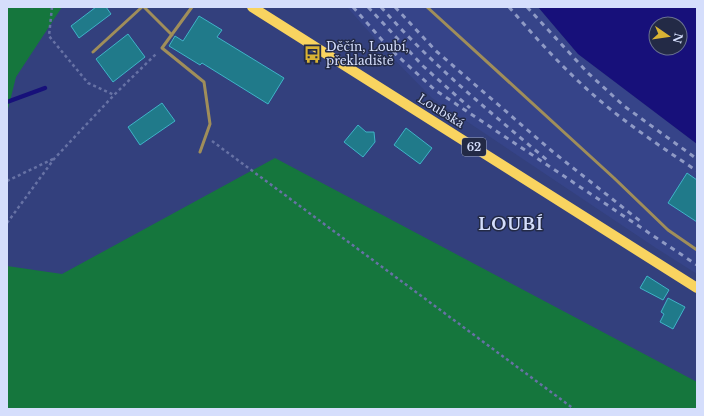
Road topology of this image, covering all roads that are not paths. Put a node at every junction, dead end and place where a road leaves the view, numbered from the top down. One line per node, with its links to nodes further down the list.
1 (143, 7): 5 (lane); 6 (lane)
2 (192, 7): 5 (lane)
3 (252, 7): 9 (main road, Loubská / 62)
4 (427, 7): 8 (lane)
5 (172, 35): 7 (lane)
6 (93, 52)
7 (200, 152)
8 (697, 250)
9 (697, 288)

